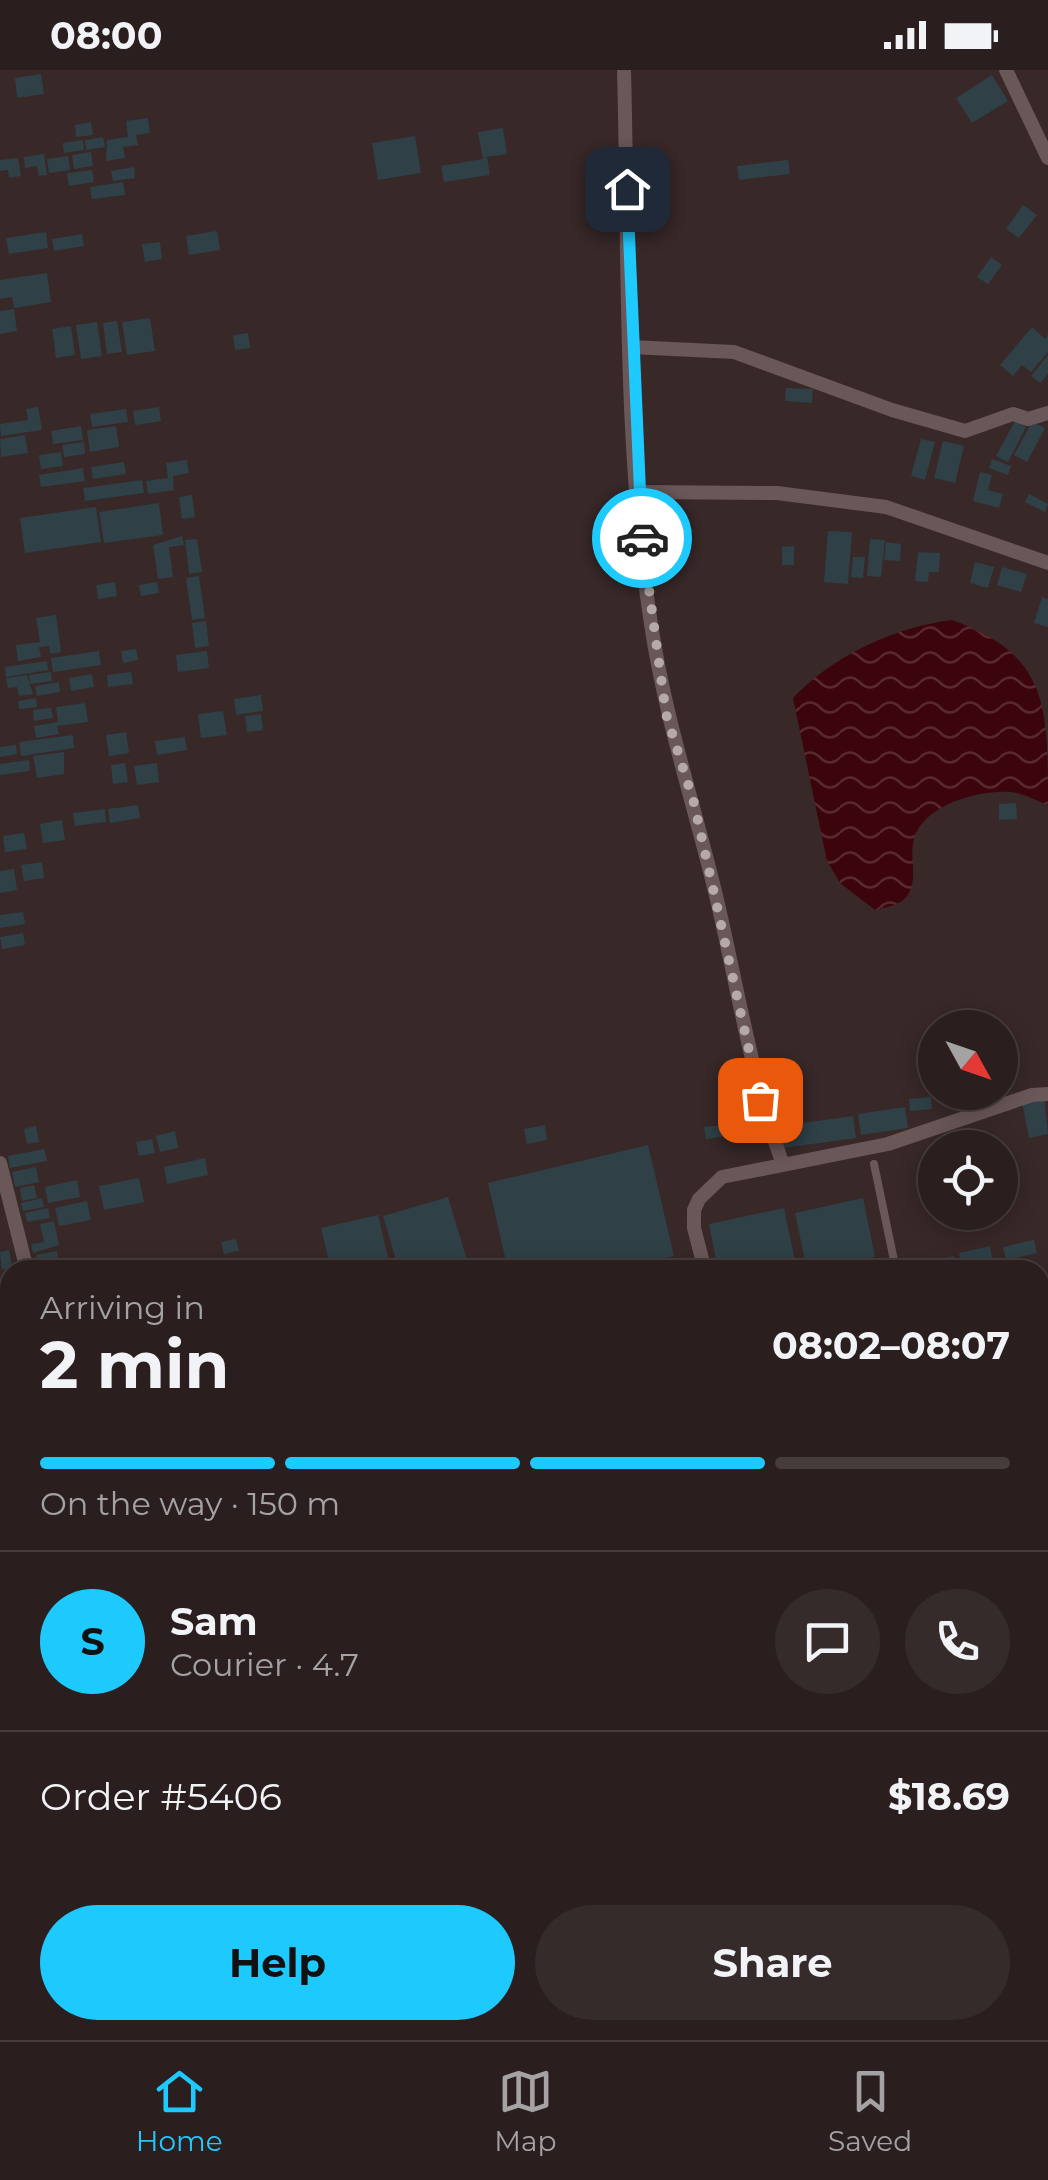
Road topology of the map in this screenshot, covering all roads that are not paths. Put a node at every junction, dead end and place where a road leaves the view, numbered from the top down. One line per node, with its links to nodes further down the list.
1 (624, 70): 4 (street)
2 (1006, 70): 3 (street)
3 (1048, 158)
4 (631, 347): 5 (street); 6 (street)
5 (1048, 413)
6 (638, 492): 7 (street); 9 (street)
7 (1048, 563)
8 (1048, 1094): 9 (street)
9 (782, 1162): 13 (street)
10 (0, 1163): 12 (street)
11 (874, 1164): 14 (lane)
12 (24, 1260)
13 (702, 1260)
14 (894, 1260)

